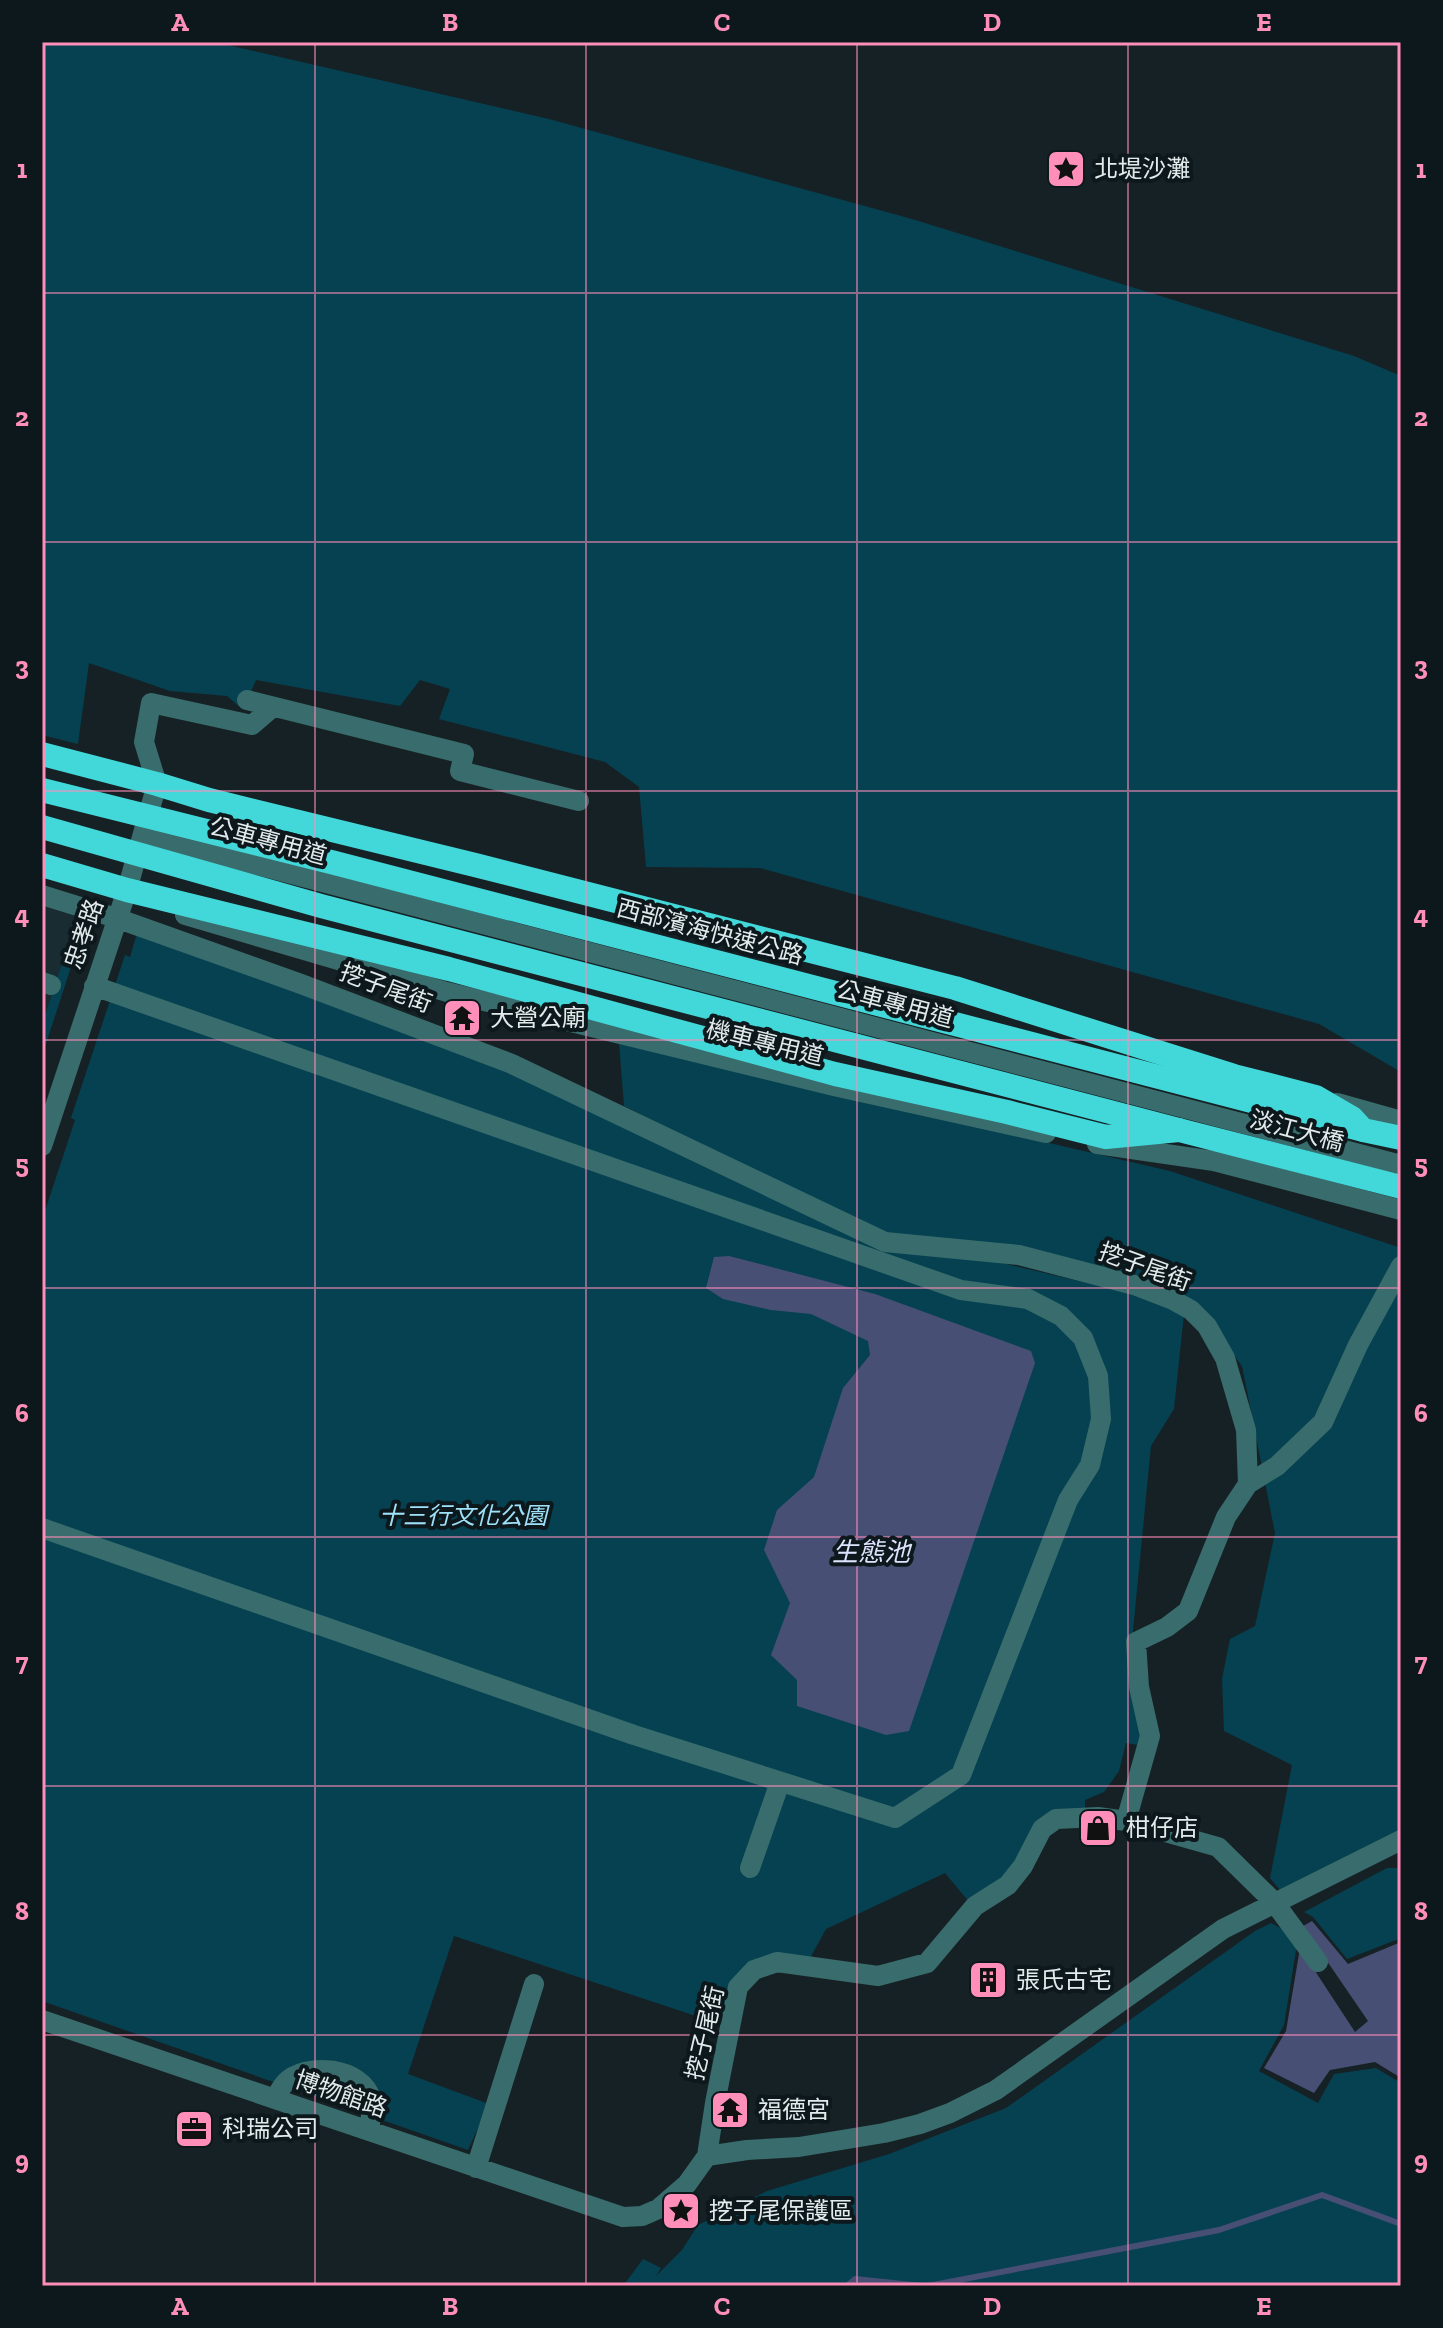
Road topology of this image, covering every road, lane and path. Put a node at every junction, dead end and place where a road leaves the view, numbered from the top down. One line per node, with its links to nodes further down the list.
1 (247, 700): 2 (street)
2 (273, 707): 4 (street); 6 (street)
3 (42, 754): 4 (highway)
4 (157, 784): 8 (street, 忠孝路); 9 (highway)
5 (42, 790): 18 (highway, 西部濱海快速公路, bridge)
6 (579, 801)
7 (42, 827): 17 (highway, bridge)
8 (143, 835): 11 (street, 忠孝路); 21 (street, 公車專用道)
9 (474, 860): 16 (street); 18 (highway)
10 (42, 865): 11 (highway)
11 (127, 890): 13 (street, 忠孝路); 14 (highway)
12 (42, 895): 13 (street, 挖子尾街)
13 (116, 918): 15 (street, 忠孝路); 25 (street, 挖子尾街)
14 (448, 980): 17 (highway); 23 (street, 機車專用道)
15 (94, 986): 20 (street, 忠孝路); 27 (street)
16 (1401, 1121)
17 (1179, 1130): 22 (highway, 淡江大橋)
18 (1363, 1130): 19 (highway, 淡江大橋)
19 (1401, 1138)
20 (42, 1146)
21 (1401, 1165)
22 (1401, 1187)
23 (1401, 1210)
24 (1401, 1266): 25 (street)
25 (1248, 1484): 28 (street)
26 (42, 1528): 27 (street)
27 (780, 1782): 30 (street)
28 (1126, 1821): 31 (street); 37 (street, 挖子尾街)
29 (1401, 1840): 31 (street)
30 (750, 1868)
31 (1274, 1902): 32 (street); 37 (street)
32 (1318, 1962)
33 (534, 1984): 38 (street)
34 (42, 2020): 35 (street, 博物館路)
35 (275, 2099): 36 (street, 博物館路); 36 (street)
36 (369, 2131): 38 (street, 博物館路)
37 (707, 2156): 39 (street, 挖子尾街)
38 (476, 2168): 39 (street, 博物館路)
39 (623, 2217)

